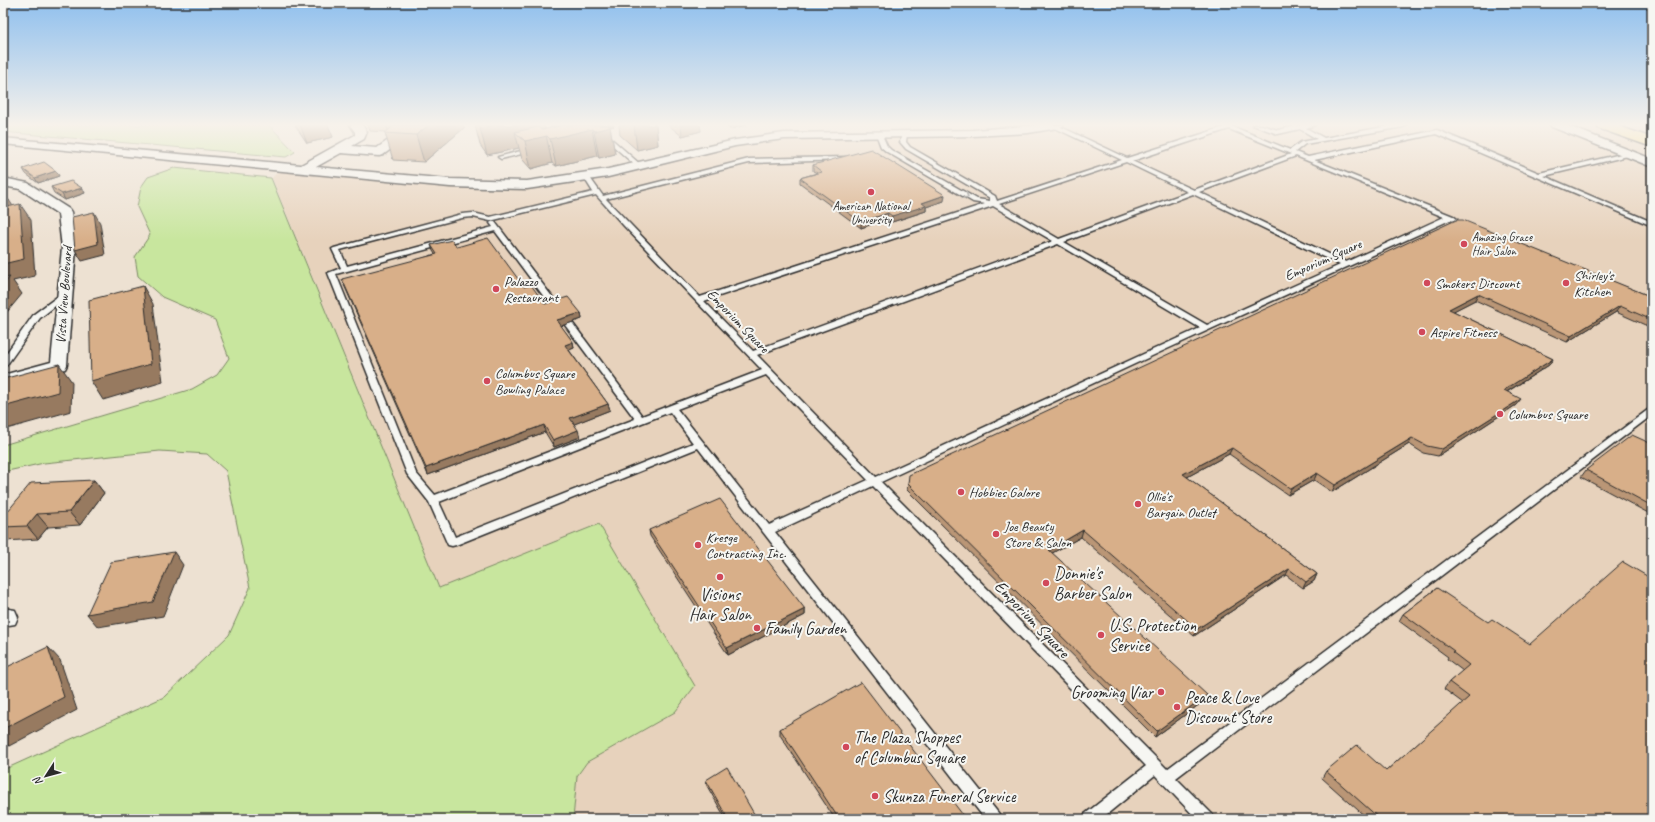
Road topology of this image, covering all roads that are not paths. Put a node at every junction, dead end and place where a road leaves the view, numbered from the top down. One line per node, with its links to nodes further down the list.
1 (234, 163): 15 (street)
2 (315, 163): 15 (street)
3 (636, 163): 14 (lane)
4 (650, 163): 14 (street)
5 (741, 163): 20 (lane)
6 (910, 163): 21 (lane, one-way to 21)
7 (935, 163): 21 (lane)
8 (1117, 163): 21 (lane)
9 (1134, 163): 19 (lane)
10 (1266, 163): 19 (lane)
11 (1319, 163): 22 (lane)
12 (1511, 163): 16 (lane)
13 (1589, 163): 16 (lane)
14 (639, 166): 17 (street)
15 (304, 170): 17 (street)
16 (1539, 175): 25 (lane)
17 (586, 176): 20 (lane, Emporium Square)
18 (3, 182): 30 (street, Vista View Boulevard)
19 (1193, 192): 27 (lane); 28 (lane)
20 (599, 195): 23 (lane); 31 (lane, Emporium Square)
21 (994, 204): 27 (lane); 31 (lane)
22 (1451, 217): 24 (lane); 28 (lane, Emporium Square)
23 (490, 219): 26 (lane); 29 (lane)
24 (1464, 223)
25 (1652, 224)
26 (497, 228): 29 (lane); 32 (lane)
27 (1059, 241): 34 (lane); 35 (lane)
28 (1346, 265): 34 (lane, Emporium Square)
29 (345, 269): 44 (lane)
30 (64, 296): 36 (lane); 38 (street, Vista View Boulevard)
31 (698, 300): 35 (lane, Emporium Square)
32 (556, 307)
33 (568, 324): 41 (lane)
34 (1207, 328): 43 (lane, Emporium Square)
35 (751, 354): 37 (lane, Emporium Square)
36 (3, 364)
37 (768, 371): 39 (lane); 43 (lane, Emporium Square)
38 (3, 380)
39 (672, 409): 41 (lane); 42 (lane)
40 (1652, 411): 47 (lane)
41 (641, 421): 44 (lane)
42 (699, 444): 44 (lane); 45 (lane)
43 (875, 482): 45 (lane, Emporium Square); 46 (lane, Emporium Square)
44 (433, 500)
45 (767, 531): 48 (lane)
46 (1155, 767): 47 (lane, Emporium Square); 49 (lane)
47 (1166, 778): 50 (lane)
48 (994, 819)
49 (1090, 819)
50 (1206, 819)

